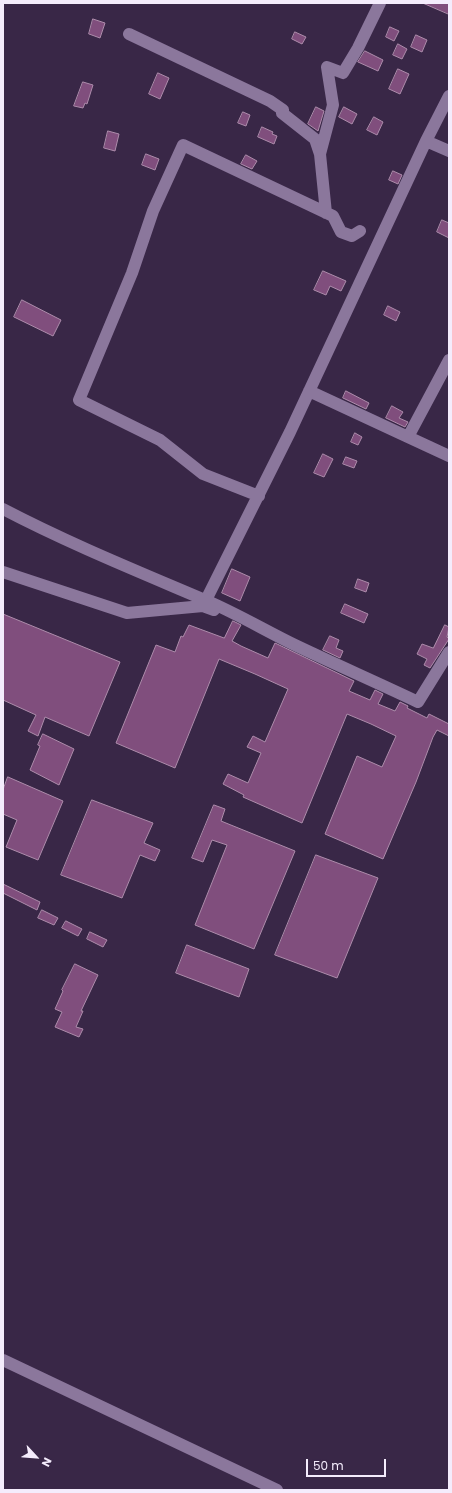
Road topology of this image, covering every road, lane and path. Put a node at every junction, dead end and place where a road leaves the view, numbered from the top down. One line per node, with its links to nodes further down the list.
1 (380, 3): 6 (street)
2 (129, 34): 6 (street)
3 (449, 96): 4 (street)
4 (426, 141): 5 (street); 10 (street)
5 (449, 151)
6 (320, 154): 7 (street)
7 (326, 213): 8 (street); 13 (street)
8 (360, 231)
9 (449, 360): 11 (street)
10 (309, 392): 11 (street); 13 (street)
11 (408, 437): 12 (street)
12 (449, 456)
13 (259, 496): 16 (street)
14 (3, 509): 16 (street)
15 (3, 572): 17 (street)
16 (206, 600): 17 (street)
17 (296, 645): 18 (street)
18 (449, 652)
19 (3, 1360): 20 (street)
20 (277, 1490)

